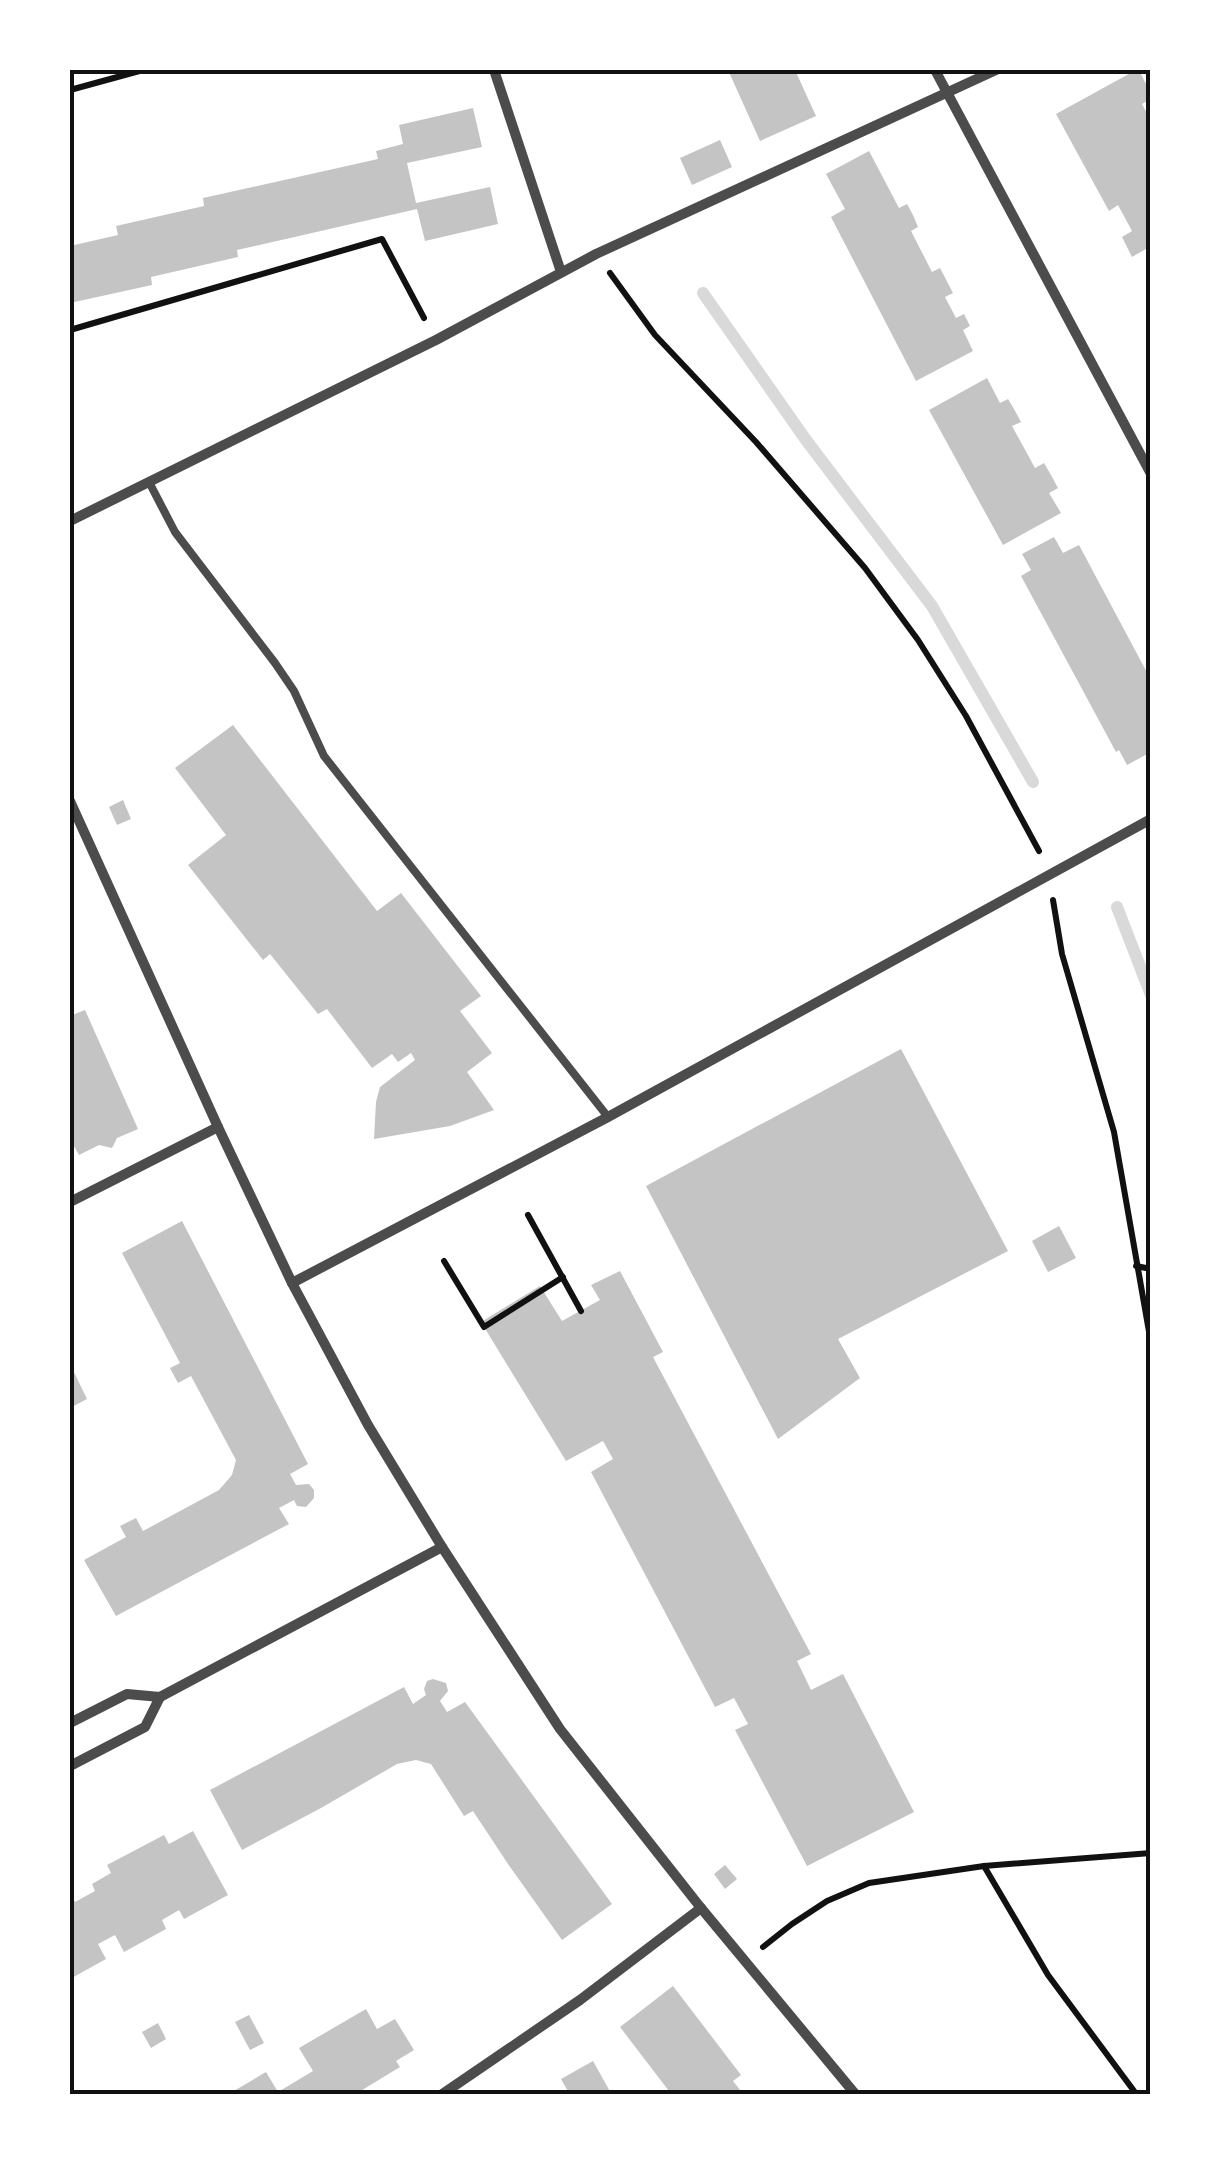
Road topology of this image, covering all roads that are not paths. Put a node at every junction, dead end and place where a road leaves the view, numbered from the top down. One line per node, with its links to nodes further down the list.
1 (494, 70): 5 (street)
2 (935, 70): 4 (street)
3 (996, 70): 4 (street)
4 (946, 91): 5 (street); 6 (street)
5 (561, 272): 7 (street)
6 (1151, 474)
7 (149, 482): 8 (street); 11 (lane)
8 (70, 520)
9 (70, 801): 12 (street)
10 (1151, 819): 11 (street)
11 (608, 1116): 14 (street)
12 (218, 1127): 13 (street); 14 (street)
13 (70, 1202)
14 (292, 1283): 15 (street)
15 (442, 1547): 16 (street); 19 (street)
16 (160, 1698): 17 (street); 18 (street)
17 (70, 1723)
18 (70, 1766)
19 (701, 1908): 20 (street); 21 (street)
20 (440, 2095)
21 (856, 2095)

